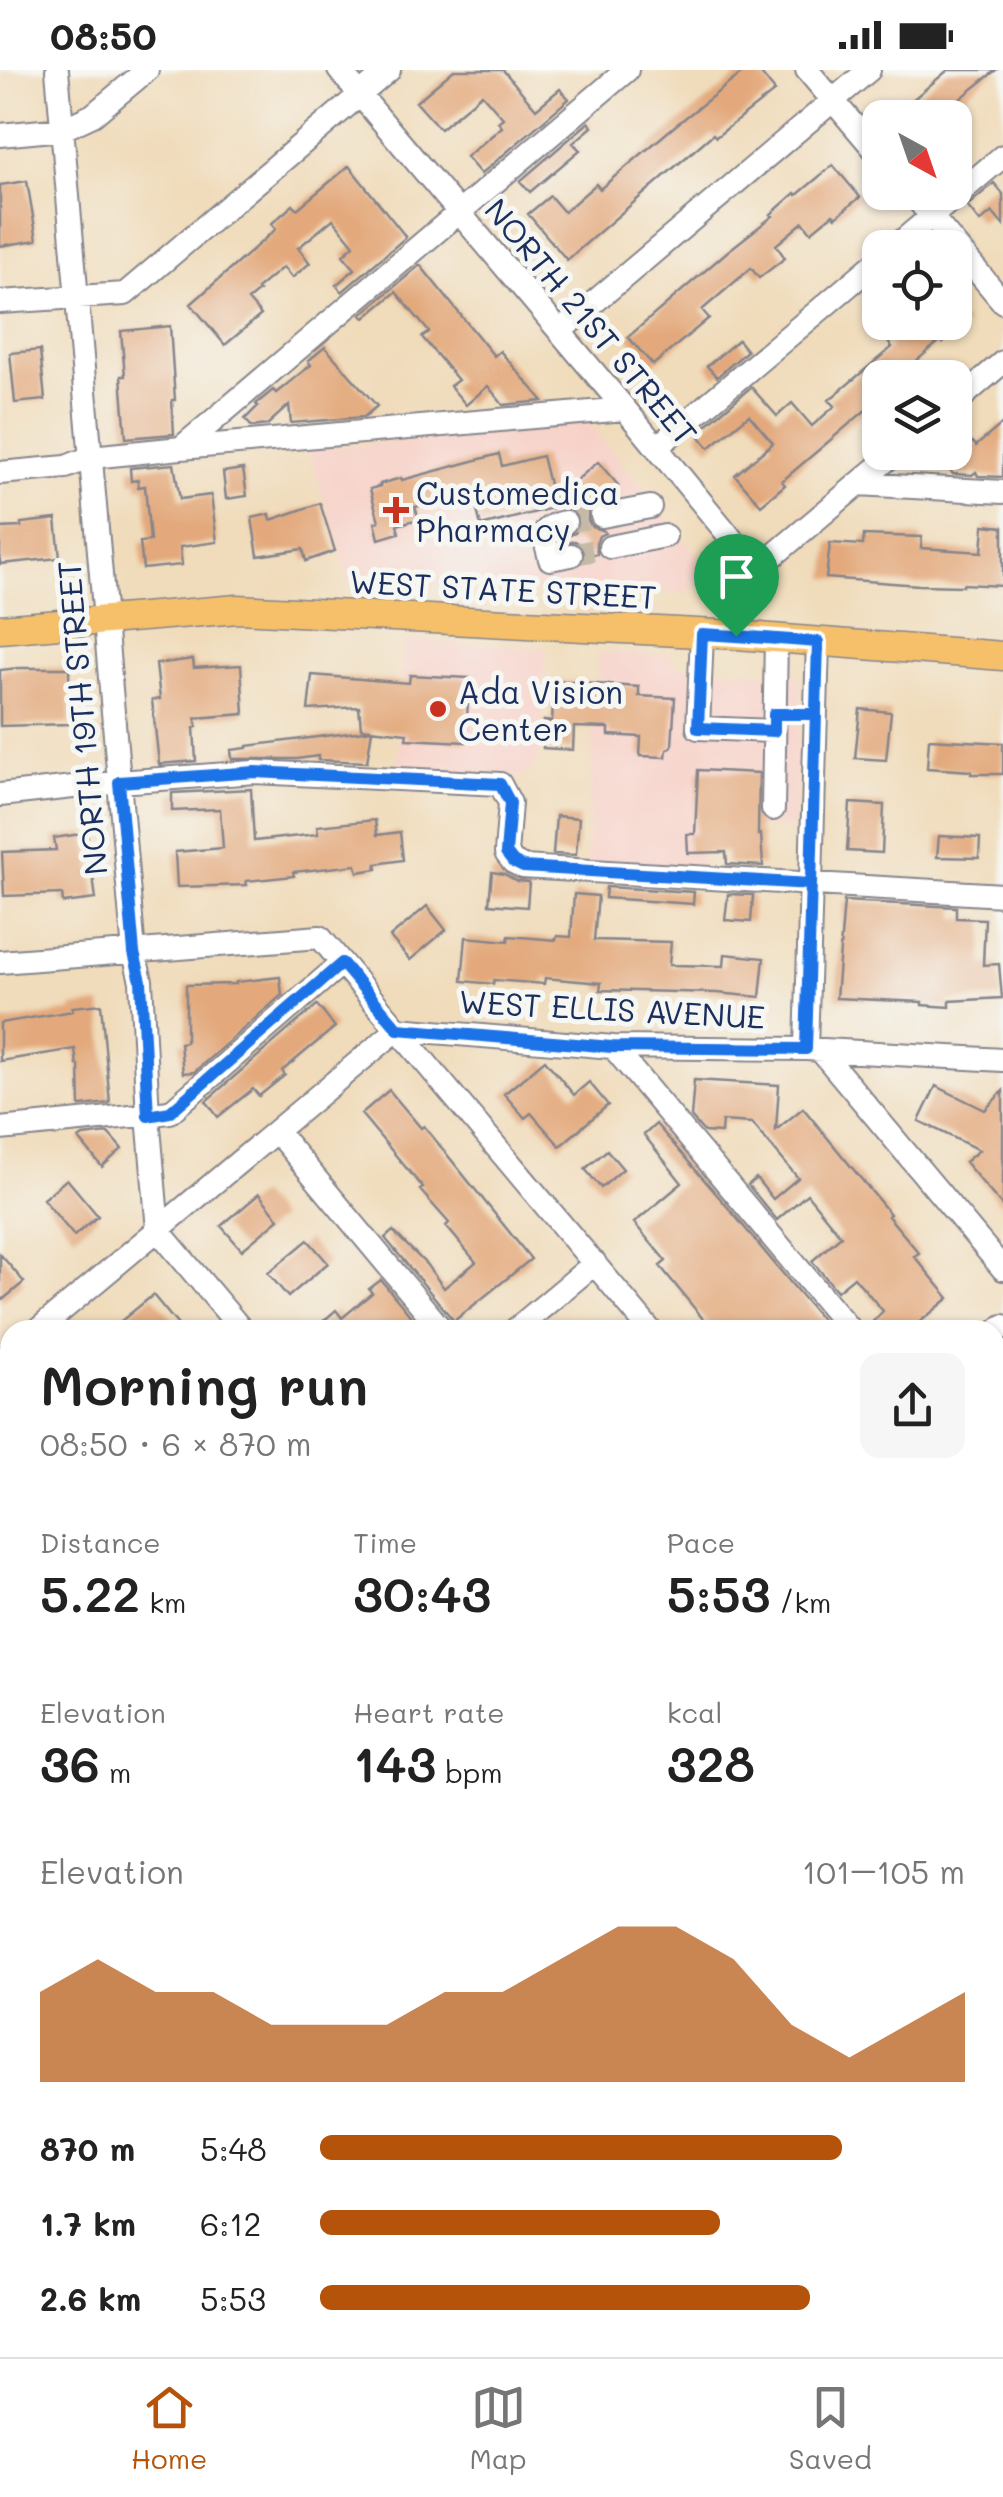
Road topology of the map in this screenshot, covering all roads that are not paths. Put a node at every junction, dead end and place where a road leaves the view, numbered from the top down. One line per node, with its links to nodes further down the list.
1 (58, 70): 10 (street, NORTH 19TH STREET)
2 (147, 70): 10 (street)
3 (338, 70): 8 (street, NORTH 21ST STREET)
4 (389, 70): 8 (street)
5 (627, 70): 15 (street)
6 (808, 70): 9 (street)
7 (869, 70): 9 (street)
8 (359, 95): 15 (street, NORTH 21ST STREET); 19 (street)
9 (833, 100): 12 (street); 22 (street)
10 (63, 129): 11 (street); 19 (street, NORTH 19TH STREET)
11 (0, 135)
12 (862, 135)
13 (1003, 156): 16 (street)
14 (926, 210): 16 (street)
15 (458, 212): 22 (street, NORTH 21ST STREET); 26 (street)
16 (931, 216): 17 (street); 21 (street)
17 (915, 230)
18 (862, 274): 27 (street)
19 (77, 298): 20 (street); 28 (street, NORTH 19TH STREET)
20 (0, 302)
21 (1003, 302)
22 (560, 331): 25 (street, NORTH 21ST STREET)
23 (1003, 362): 24 (street)
24 (972, 388)
25 (625, 408): 26 (street); 27 (street, NORTH 21ST STREET)
26 (181, 448): 28 (street)
27 (657, 448): 39 (street, NORTH 21ST STREET)
28 (92, 458): 30 (street); 40 (street, NORTH 19TH STREET)
29 (875, 470): 31 (street)
30 (0, 473)
31 (858, 484): 32 (street); 39 (street)
32 (1003, 492)
33 (650, 507): 34 (street)
34 (602, 516)
35 (565, 522): 38 (street)
36 (665, 536): 37 (street)
37 (610, 547)
38 (560, 557)
39 (742, 568): 43 (street)
40 (105, 620): 41 (main road, WEST STATE STREET); 42 (main road, WEST STATE STREET); 49 (street, NORTH 19TH STREET)
41 (0, 628)
42 (702, 634): 43 (main road, WEST STATE STREET); 48 (street)
43 (736, 636): 44 (main road, WEST STATE STREET)
44 (776, 638): 45 (main road, WEST STATE STREET); 48 (street)
45 (818, 642): 46 (main road, WEST STATE STREET); 47 (street)
46 (1003, 656)
47 (816, 714): 48 (street); 52 (street)
48 (774, 722): 51 (street)
49 (119, 782): 50 (street); 52 (street); 54 (street, NORTH 19TH STREET)
50 (0, 794)
51 (772, 809)
52 (811, 884): 53 (street); 59 (street)
53 (1003, 894)
54 (134, 953): 55 (street); 56 (street); 61 (street, NORTH 19TH STREET)
55 (0, 962)
56 (342, 963): 57 (street); 61 (street)
57 (398, 1029): 58 (street, WEST ELLIS AVENUE); 63 (street); 65 (street)
58 (612, 1047): 59 (street, WEST ELLIS AVENUE); 72 (street)
59 (813, 1050): 60 (street, WEST ELLIS AVENUE); 66 (street)
60 (1003, 1060)
61 (148, 1116): 62 (street); 64 (street, NORTH 19TH STREET)
62 (0, 1129)
63 (276, 1131): 64 (street); 69 (street)
64 (158, 1230): 67 (street); 68 (street)
65 (594, 1264): 70 (street); 71 (street)
66 (1003, 1269)
67 (52, 1320)
68 (234, 1320)
69 (434, 1320)
70 (527, 1320)
71 (642, 1320)
72 (842, 1320)

